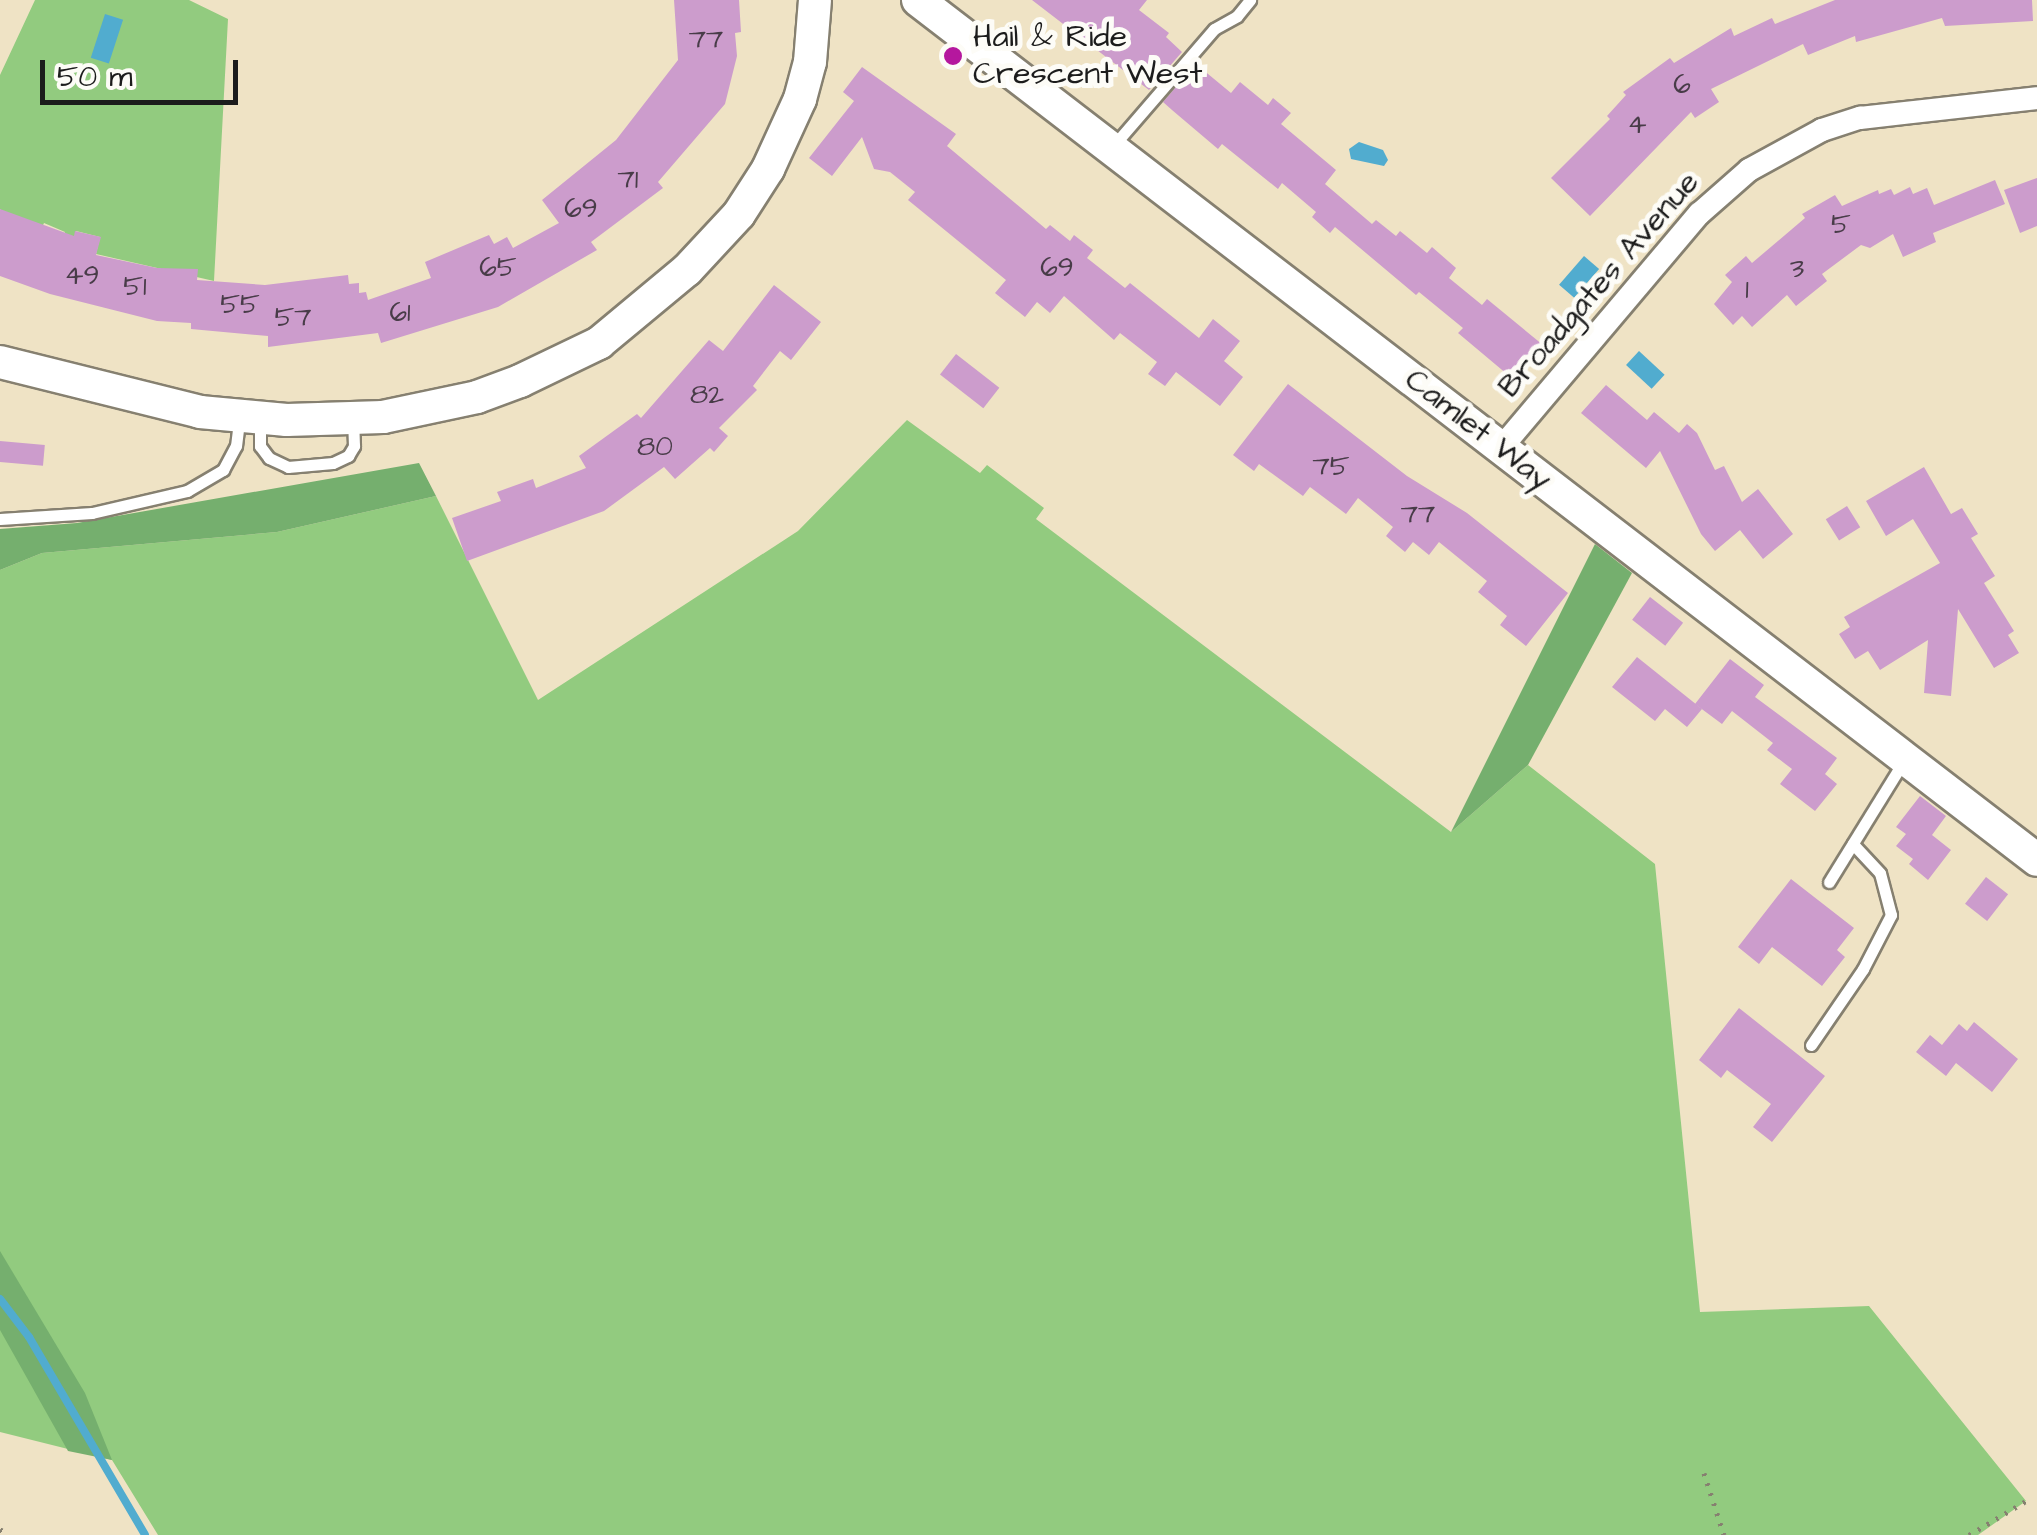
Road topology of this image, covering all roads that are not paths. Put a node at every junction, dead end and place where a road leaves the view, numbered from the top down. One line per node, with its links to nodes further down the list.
1 (816, 0): 8 (street)
2 (918, 0): 5 (street, Camlet Way)
3 (1250, 0): 5 (lane)
4 (2037, 98): 9 (street, Broadgates Avenue)
5 (1112, 148): 9 (street, Camlet Way)
6 (0, 362): 7 (street)
7 (249, 417): 8 (street); 8 (lane); 10 (lane)
8 (352, 419)
9 (1501, 448): 11 (street, Camlet Way)
10 (0, 519)
11 (1905, 758): 12 (lane); 13 (street, Camlet Way)
12 (1853, 844): 14 (lane); 15 (lane)
13 (2037, 860)
14 (1829, 882)
15 (1811, 1045)

